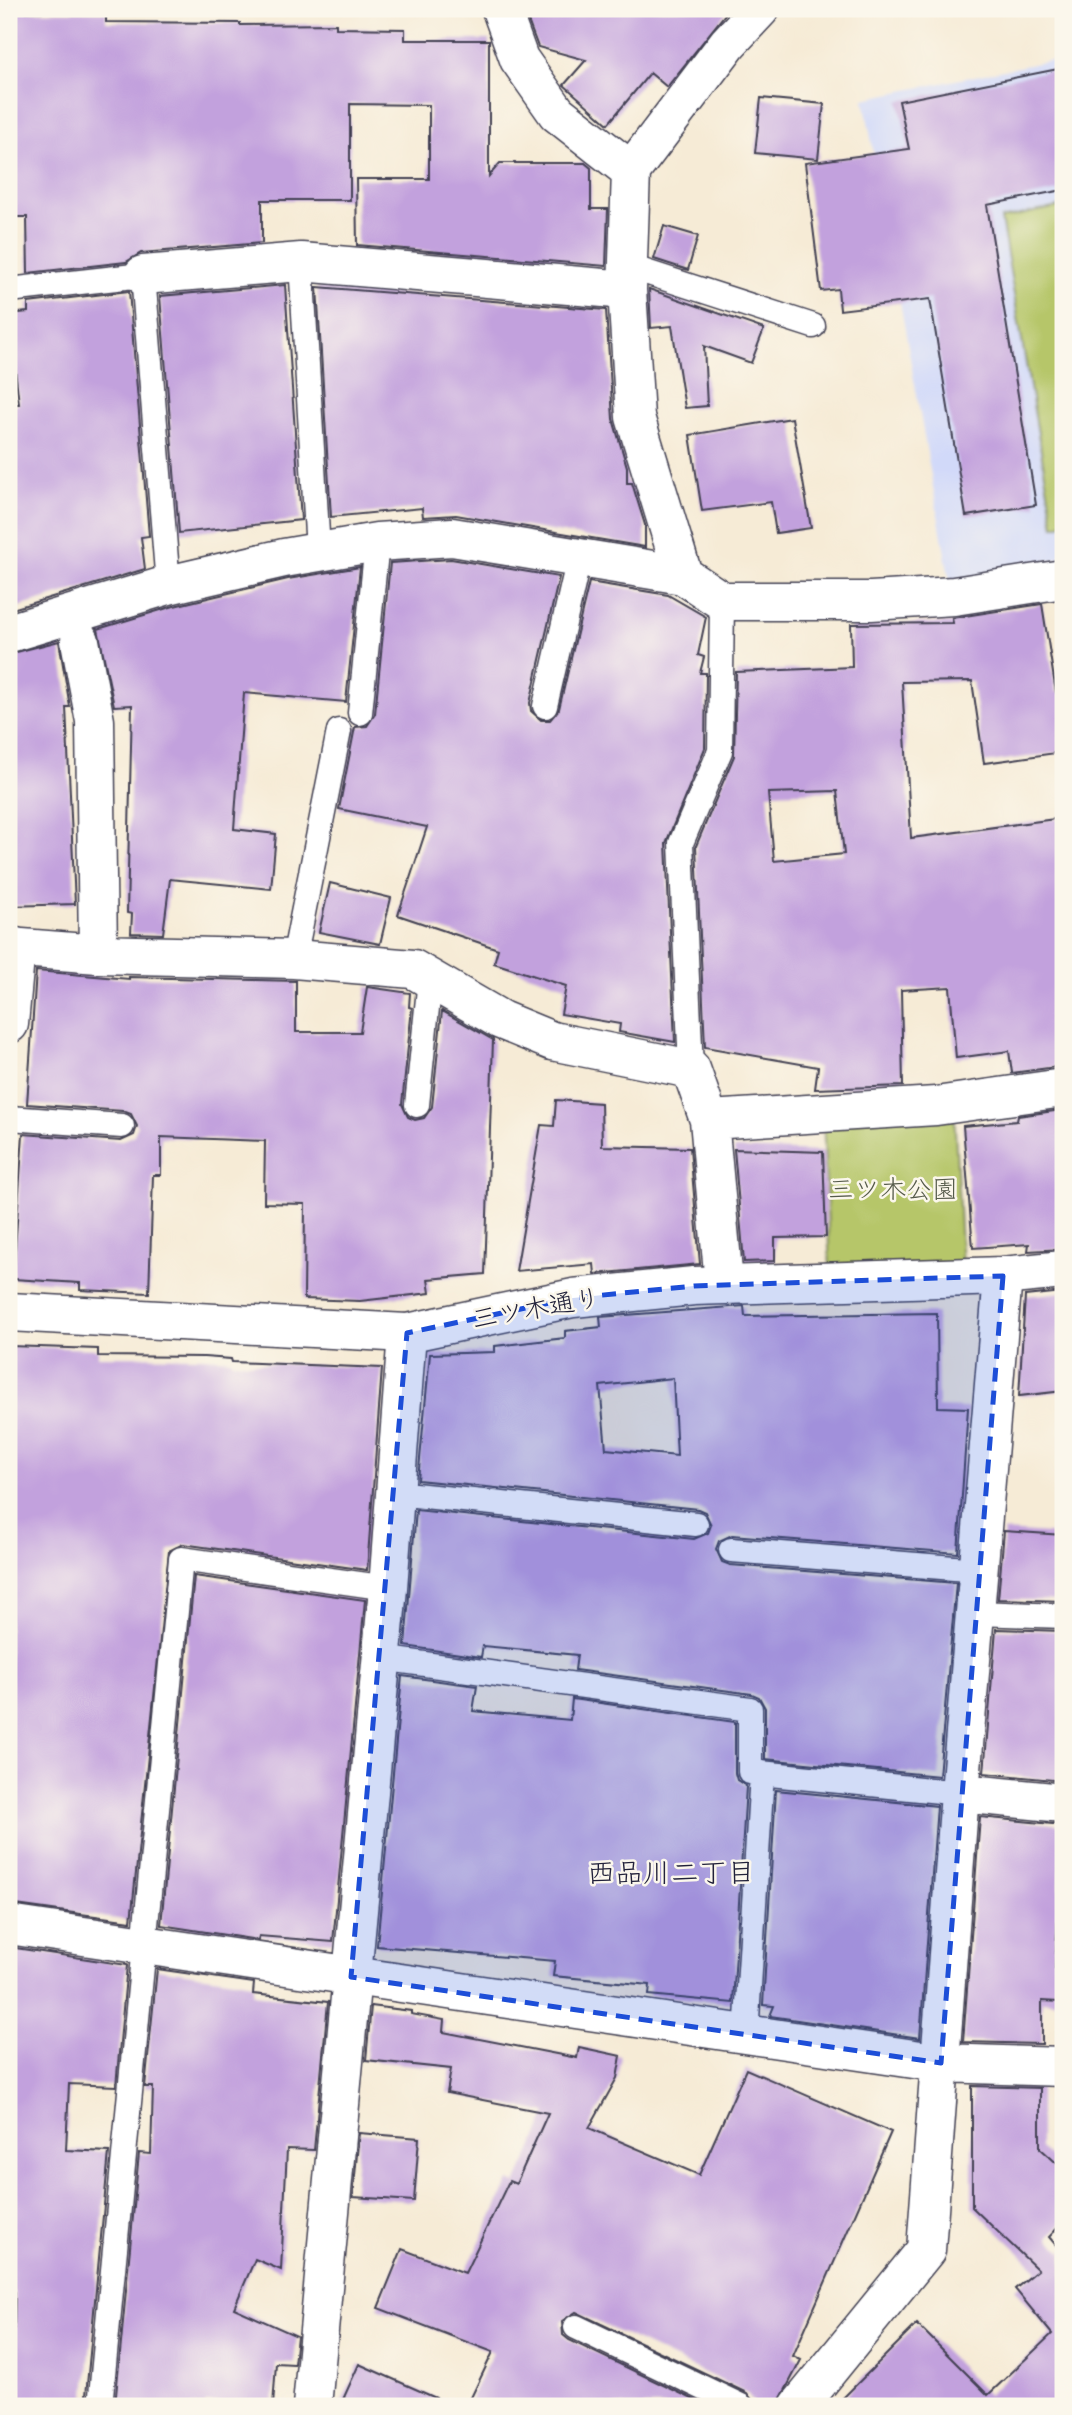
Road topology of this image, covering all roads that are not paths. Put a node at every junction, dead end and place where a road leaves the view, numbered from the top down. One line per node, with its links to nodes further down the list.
1 (502, 9): 3 (street)
2 (760, 9): 3 (street)
3 (631, 171): 6 (street)
4 (300, 262): 5 (street); 6 (street); 10 (lane)
5 (144, 275): 7 (lane); 14 (lane)
6 (627, 278): 8 (lane); 12 (street)
7 (9, 290)
8 (814, 326)
9 (377, 542): 10 (street); 11 (street); 19 (lane)
10 (318, 551): 14 (street)
11 (579, 558): 12 (street); 18 (lane)
12 (683, 575): 15 (street)
13 (1063, 579): 15 (street)
14 (168, 585): 16 (street)
15 (722, 601): 26 (lane)
16 (9, 633)
17 (80, 641): 22 (street)
18 (545, 706)
19 (360, 713)
20 (339, 731): 23 (lane)
21 (13, 947): 22 (street); 25 (street)
22 (98, 954): 23 (street)
23 (294, 958): 24 (street)
24 (430, 979): 26 (street); 28 (lane)
25 (9, 1024)
26 (691, 1069): 30 (street)
27 (1063, 1088): 30 (street)
28 (417, 1105)
29 (9, 1118): 31 (lane)
30 (709, 1120): 34 (street)
31 (122, 1126)
32 (1063, 1270): 33 (street, 三ツ木通り)
33 (1003, 1276): 34 (street, 三ツ木通り); 40 (street)
34 (723, 1283): 36 (street, 三ツ木通り)
35 (9, 1312): 36 (street, 三ツ木通り)
36 (407, 1333): 37 (street)
37 (394, 1493): 38 (lane); 41 (street)
38 (696, 1524)
39 (731, 1550): 40 (lane)
40 (979, 1570): 42 (street)
41 (388, 1588): 44 (street); 49 (lane)
42 (976, 1614): 43 (lane); 46 (street)
43 (1063, 1616)
44 (381, 1658): 45 (lane); 50 (street)
45 (762, 1773): 46 (lane); 51 (lane)
46 (960, 1793): 47 (street); 52 (street)
47 (1063, 1803)
48 (9, 1924): 49 (street)
49 (146, 1945): 50 (street); 55 (lane)
50 (351, 1977): 51 (street); 56 (street)
51 (746, 2036): 52 (street)
52 (941, 2063): 53 (street); 58 (street)
53 (1063, 2067)
54 (576, 2327): 57 (lane)
55 (100, 2406)
56 (312, 2406)
57 (741, 2406)
58 (799, 2406)

